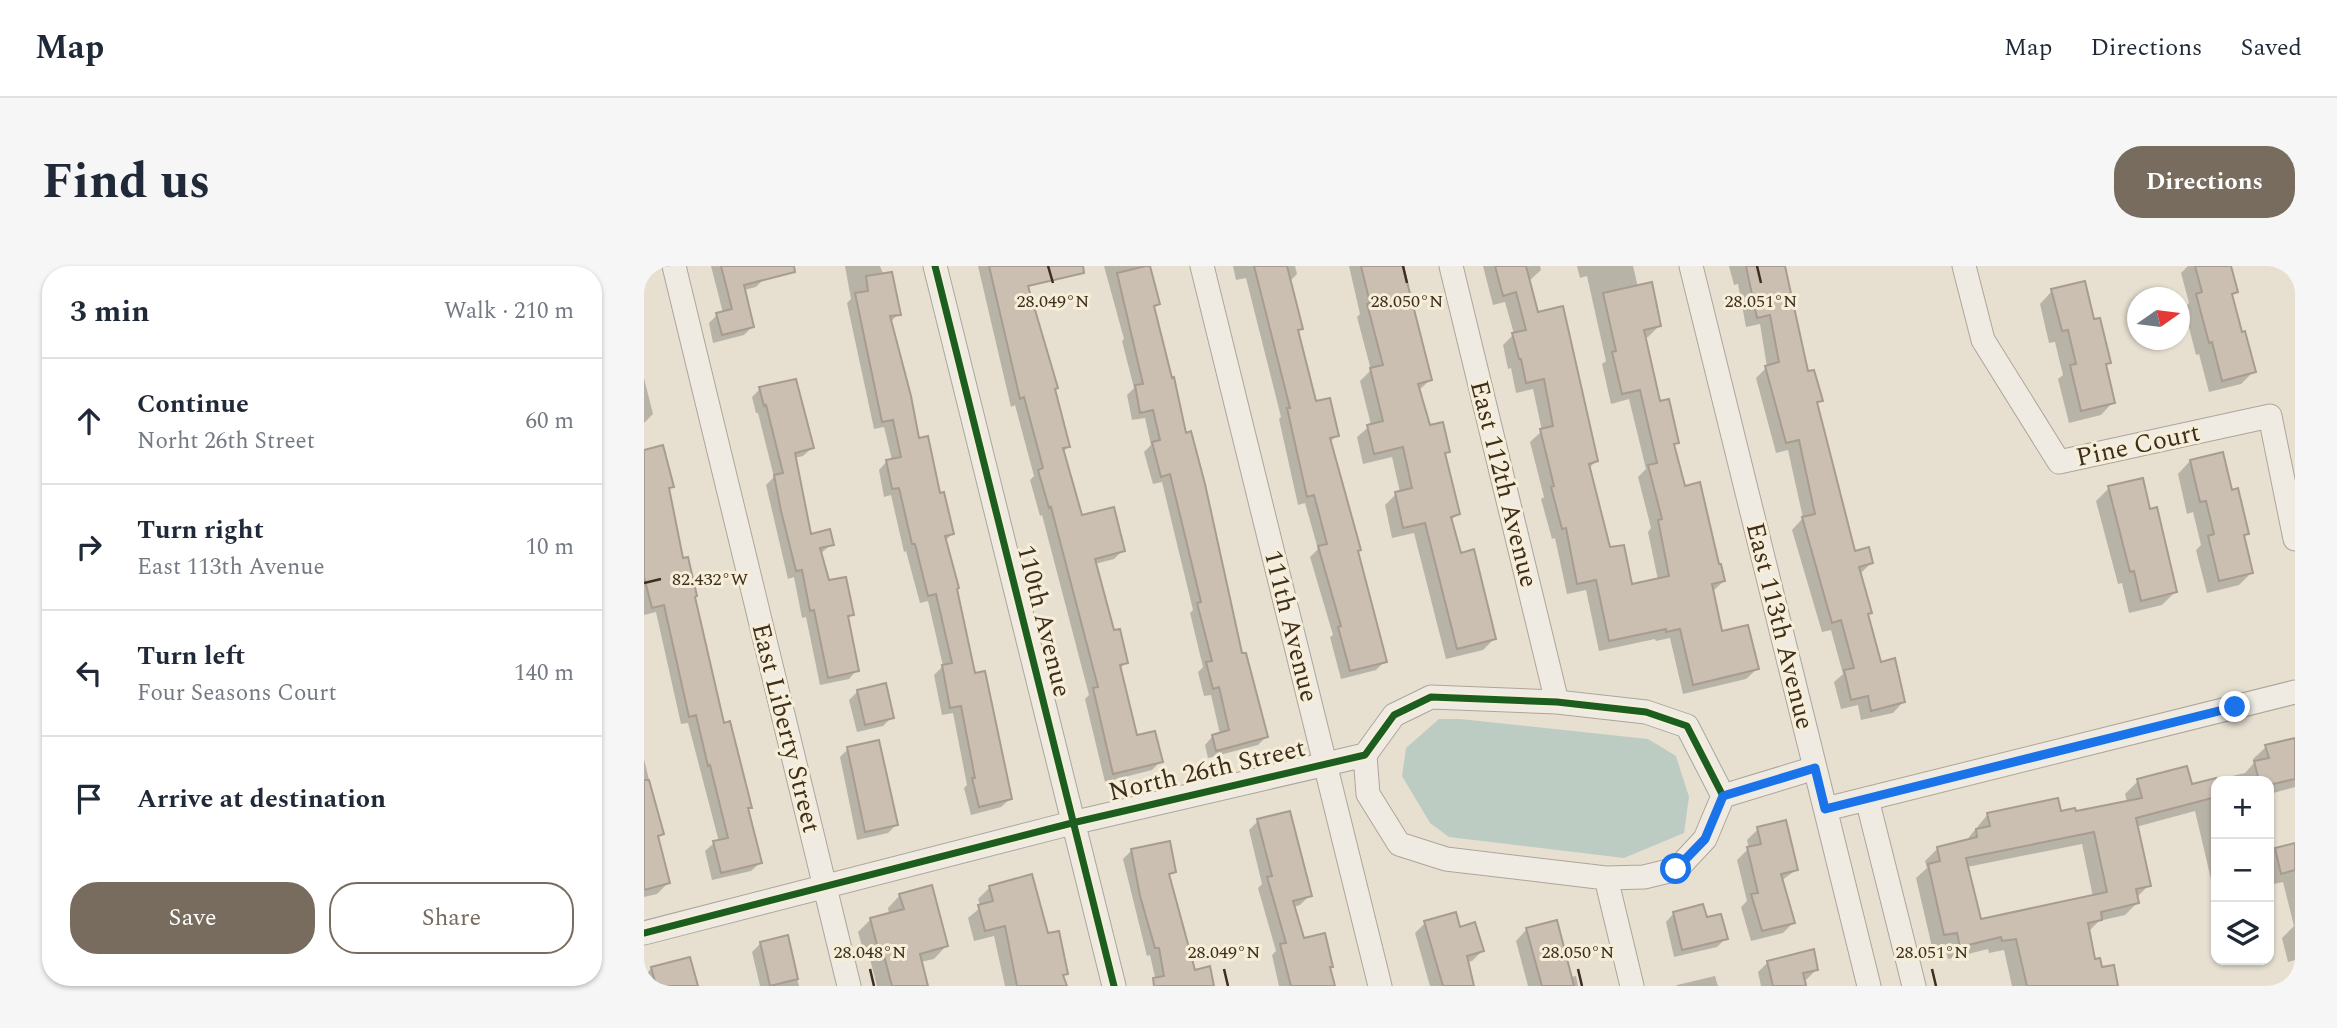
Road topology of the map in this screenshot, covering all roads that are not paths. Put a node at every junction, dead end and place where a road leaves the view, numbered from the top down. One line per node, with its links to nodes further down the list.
1 (674, 266): 18 (street, East Liberty Street)
2 (934, 266): 16 (street, 110th Avenue)
3 (1202, 266): 11 (street, 111th Avenue)
4 (1451, 266): 9 (street, East 112th Avenue)
5 (1691, 266): 12 (street, East 113th Avenue)
6 (1964, 266): 7 (street, Pine Court)
7 (2295, 539)
8 (2295, 692): 14 (street)
9 (1557, 702): 10 (street); 13 (street)
10 (1365, 755): 11 (street, North 26th Street); 17 (street)
11 (1325, 764): 16 (street, North 26th Street); 22 (street, 111th Avenue)
12 (1815, 768): 13 (street); 15 (street, East 113th Avenue)
13 (1723, 796): 17 (street)
14 (1867, 799): 15 (street); 25 (street)
15 (1825, 809): 24 (street, East 113th Avenue)
16 (1072, 823): 18 (street, North 26th Street); 21 (street, 110th Avenue)
17 (1606, 878): 23 (street)
18 (825, 887): 19 (street, North 26th Street); 20 (street, East Liberty Street)
19 (644, 933)
20 (849, 986)
21 (1114, 986)
22 (1380, 986)
23 (1632, 986)
24 (1869, 986)
25 (1914, 986)

